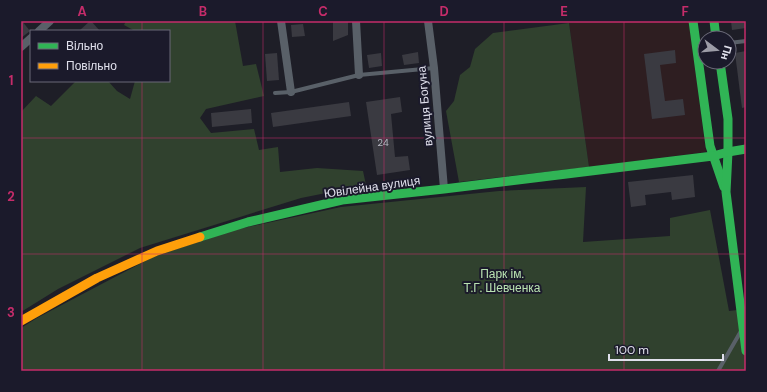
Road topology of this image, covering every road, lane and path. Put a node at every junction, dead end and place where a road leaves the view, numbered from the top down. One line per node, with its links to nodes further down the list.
1 (50, 21): 6 (street)
2 (281, 21): 12 (street)
3 (356, 21): 11 (street)
4 (428, 21): 9 (street, вулиця Богуна)
5 (693, 21): 16 (street)
6 (40, 30)
7 (30, 39): 8 (street)
8 (21, 47)
9 (434, 68): 11 (lane); 17 (street, вулиця Богуна)
10 (721, 70): 15 (street)
11 (359, 75): 12 (lane)
12 (291, 92): 13 (lane)
13 (275, 93)
14 (746, 149): 15 (street, Ювілейна вулиця)
15 (728, 152): 16 (street, Ювілейна вулиця); 18 (street)
16 (713, 156): 17 (street, Ювілейна вулиця); 18 (street)
17 (444, 189): 19 (street, Ювілейна вулиця)
18 (726, 192): 20 (street)
19 (21, 321)
20 (743, 327): 21 (street); 22 (lane)
21 (746, 351)
22 (718, 371)

